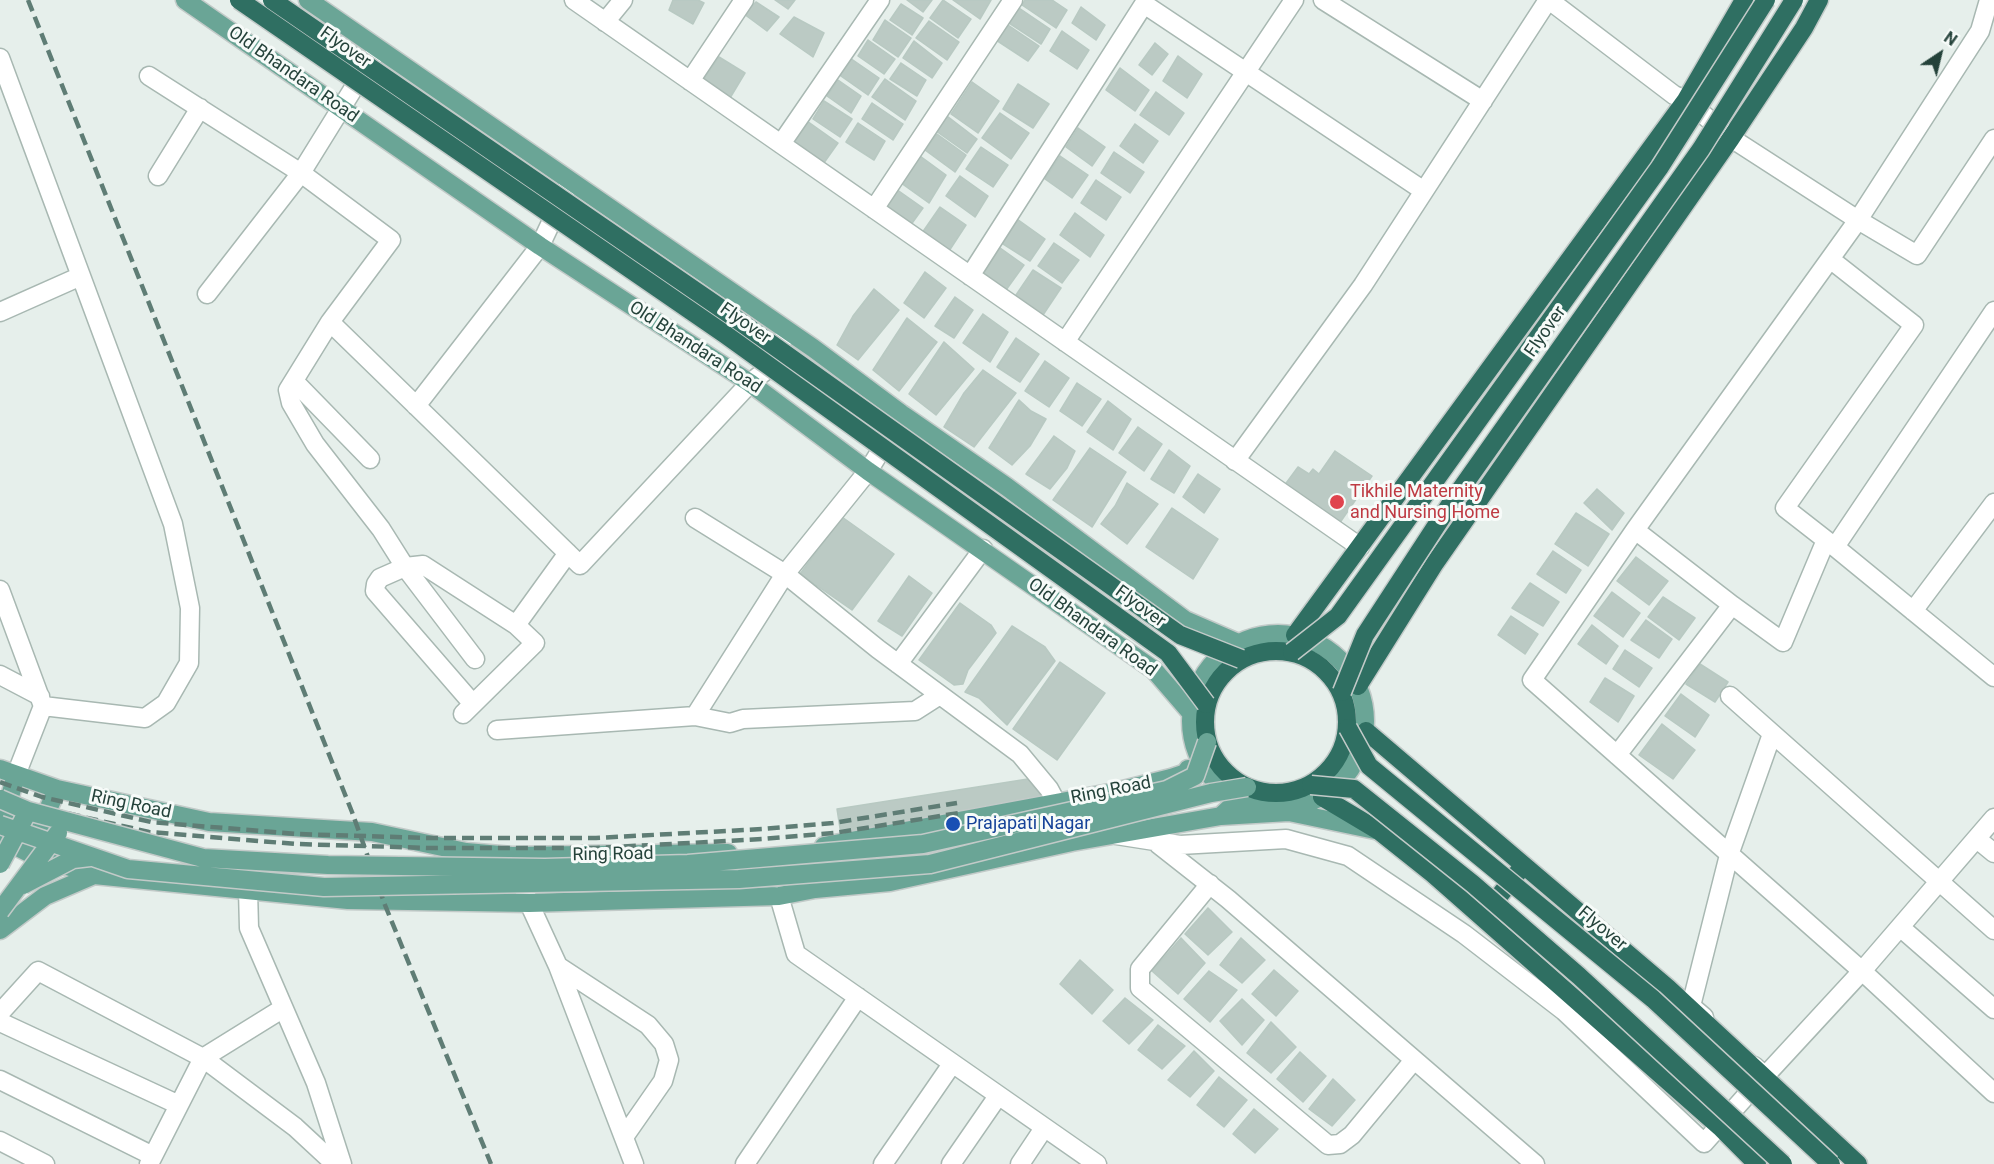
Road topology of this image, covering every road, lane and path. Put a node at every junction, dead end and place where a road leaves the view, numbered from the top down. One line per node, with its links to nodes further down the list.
1 (185, 0): 30 (main road, Old Bhandara Road)
2 (239, 0): 80 (highway, Flyover, bridge)
3 (272, 0): 71 (highway, Flyover, bridge)
4 (308, 0): 22 (main road)
5 (574, 0): 20 (street)
6 (623, 0): 20 (street)
7 (744, 0): 26 (street)
8 (879, 0): 33 (street)
9 (1012, 0): 38 (street)
10 (1294, 0): 24 (street)
11 (1323, 0): 27 (street)
12 (1549, 0): 27 (street); 28 (street)
13 (1744, 0): 28 (highway)
14 (1766, 0): 70 (highway, Flyover, bridge)
15 (1794, 0): 76 (highway, Flyover, bridge)
16 (1819, 0): 31 (highway)
17 (1989, 0): 21 (street)
18 (1143, 1): 24 (street); 43 (street)
19 (1994, 7): 21 (street)
20 (605, 22): 26 (street)
21 (1982, 24): 39 (street)
22 (378, 48): 30 (street); 36 (main road)
23 (0, 58): 42 (street)
24 (1245, 71): 37 (street); 49 (street)
25 (149, 76): 29 (street)
26 (690, 81): 33 (street)
27 (1483, 100): 37 (street)
28 (1686, 100): 31 (street); 61 (highway)
29 (200, 108): 34 (street); 35 (street)
30 (342, 108): 34 (street); 40 (main road, Old Bhandara Road)
31 (1731, 138): 39 (street); 76 (highway)
32 (1994, 139): 39 (street)
33 (781, 144): 38 (street)
34 (301, 172): 44 (street); 47 (street)
35 (158, 176)
36 (570, 183): 40 (street); 48 (main road)
37 (1424, 191): 55 (street)
38 (873, 209): 43 (street)
39 (1858, 220): 41 (street)
40 (540, 246): 51 (main road, Old Bhandara Road); 52 (street)
41 (1830, 259): 59 (street); 60 (street)
42 (81, 276): 46 (street); 79 (street)
43 (970, 276): 49 (street)
44 (207, 294)
45 (1994, 311): 60 (street)
46 (0, 312)
47 (330, 322): 50 (street); 52 (street)
48 (787, 331): 51 (street); 53 (main road)
49 (1065, 342): 55 (street)
50 (294, 381): 54 (street); 64 (street)
51 (750, 382): 56 (main road, Old Bhandara Road); 63 (street)
52 (416, 406): 63 (street)
53 (903, 415): 56 (street); 71 (main road)
54 (370, 459)
55 (1235, 461): 61 (street)
56 (868, 471): 62 (main road, Old Bhandara Road); 65 (street)
57 (1994, 503): 68 (street)
58 (695, 518): 65 (street)
59 (1635, 530): 67 (street); 86 (street)
60 (1831, 544): 67 (street); 68 (street)
61 (1360, 547): 70 (highway)
62 (983, 549): 73 (street); 80 (main road, Old Bhandara Road)
63 (568, 553): 69 (street)
64 (405, 567): 69 (street); 69 (street); 72 (street)
65 (785, 574): 73 (street); 81 (street)
66 (0, 590): 79 (street)
67 (1732, 605): 86 (street)
68 (1913, 611): 74 (street)
69 (516, 626)
70 (1293, 643): 71 (highway, Flyover); 76 (highway, Flyover)
71 (1240, 651): 80 (highway, Flyover)
72 (475, 659)
73 (898, 664): 77 (street)
74 (1991, 667)
75 (0, 675): 79 (street)
76 (1350, 689): 83 (highway, Flyover)
77 (940, 695): 81 (street); 92 (street)
78 (1730, 696): 84 (street)
79 (42, 701): 87 (street)
80 (1199, 709): 85 (highway, Flyover)
81 (695, 716): 82 (street)
82 (497, 730)
83 (1357, 730): 89 (highway, Flyover); 112 (highway); 157 (highway, Flyover, bridge)
84 (1773, 734): 108 (street); 113 (street)
85 (1202, 747): 90 (highway, Flyover); 92 (main road, Ring Road); 96 (main road, Ring Road, bridge)
86 (1617, 755): 108 (street)
87 (8, 772): 88 (main road, Ring Road); 99 (main road)
88 (57, 789): 106 (main road); 109 (main road, Ring Road)
89 (1317, 791): 90 (highway, Flyover); 98 (highway); 156 (highway, Flyover, bridge)
90 (1243, 793): 94 (main road); 111 (main road, Ring Road, bridge)
91 (0, 799): 93 (main road, Ring Road, bridge)
92 (1056, 802): 109 (main road, Ring Road)
93 (28, 811): 96 (main road, Ring Road, bridge); 100 (main road, bridge)
94 (1221, 816): 98 (main road); 101 (main road)
95 (1994, 818): 103 (street)
96 (65, 822): 104 (main road, bridge)
97 (0, 825): 100 (main road, Ring Road, bridge)
98 (1379, 831): 120 (highway)
99 (0, 832)
100 (18, 833): 104 (main road, Ring Road, bridge); 110 (main road, bridge)
101 (1113, 834): 105 (street); 117 (main road)
102 (0, 838): 106 (main road)
103 (1977, 838): 107 (street); 113 (street)
104 (51, 842): 111 (main road, Ring Road, bridge); 116 (main road, bridge)
105 (1156, 843): 114 (street); 140 (street)
106 (29, 853): 111 (main road); 121 (main road)
107 (1994, 853)
108 (1729, 855): 126 (street); 135 (street)
109 (512, 856): 118 (street)
110 (0, 864)
111 (93, 866): 115 (main road); 116 (main road, bridge); 123 (main road)
112 (1522, 867): 120 (highway); 135 (highway)
113 (1940, 881): 122 (street); 124 (street)
114 (1210, 885): 133 (street); 133 (street)
115 (248, 890): 118 (main road); 128 (street)
116 (14, 891): 119 (main road, bridge)
117 (779, 896): 118 (main road); 127 (street)
118 (529, 903): 125 (street)
119 (0, 911)
120 (1482, 917): 140 (highway)
121 (0, 921)
122 (1900, 927): 126 (street); 129 (street)
123 (0, 930)
124 (1994, 930)
125 (558, 966): 142 (street); 142 (street)
126 (1862, 971): 135 (street); 137 (street)
127 (858, 998): 134 (street); 149 (street)
128 (282, 1009): 132 (street); 147 (street)
129 (1994, 1009)
130 (0, 1013): 132 (street)
131 (0, 1022): 139 (street)
132 (203, 1058): 139 (street); 146 (street)
133 (1414, 1060): 154 (street)
134 (952, 1064): 138 (street); 150 (street)
135 (1764, 1076): 140 (street); 158 (highway)
136 (0, 1080): 144 (street)
137 (1994, 1093)
138 (998, 1095): 141 (street); 151 (street)
139 (179, 1105): 144 (street)
140 (1720, 1127): 155 (highway)
141 (1044, 1128): 152 (street); 153 (street)
142 (624, 1137): 148 (street)
143 (0, 1141): 145 (street)
144 (151, 1160)
145 (45, 1164)
146 (335, 1164)
147 (342, 1164)
148 (634, 1164)
149 (745, 1164)
150 (883, 1164)
151 (951, 1164)
152 (1020, 1164)
153 (1097, 1164)
154 (1535, 1164)
155 (1757, 1164)
156 (1783, 1164)
157 (1831, 1164)
158 (1858, 1164)

